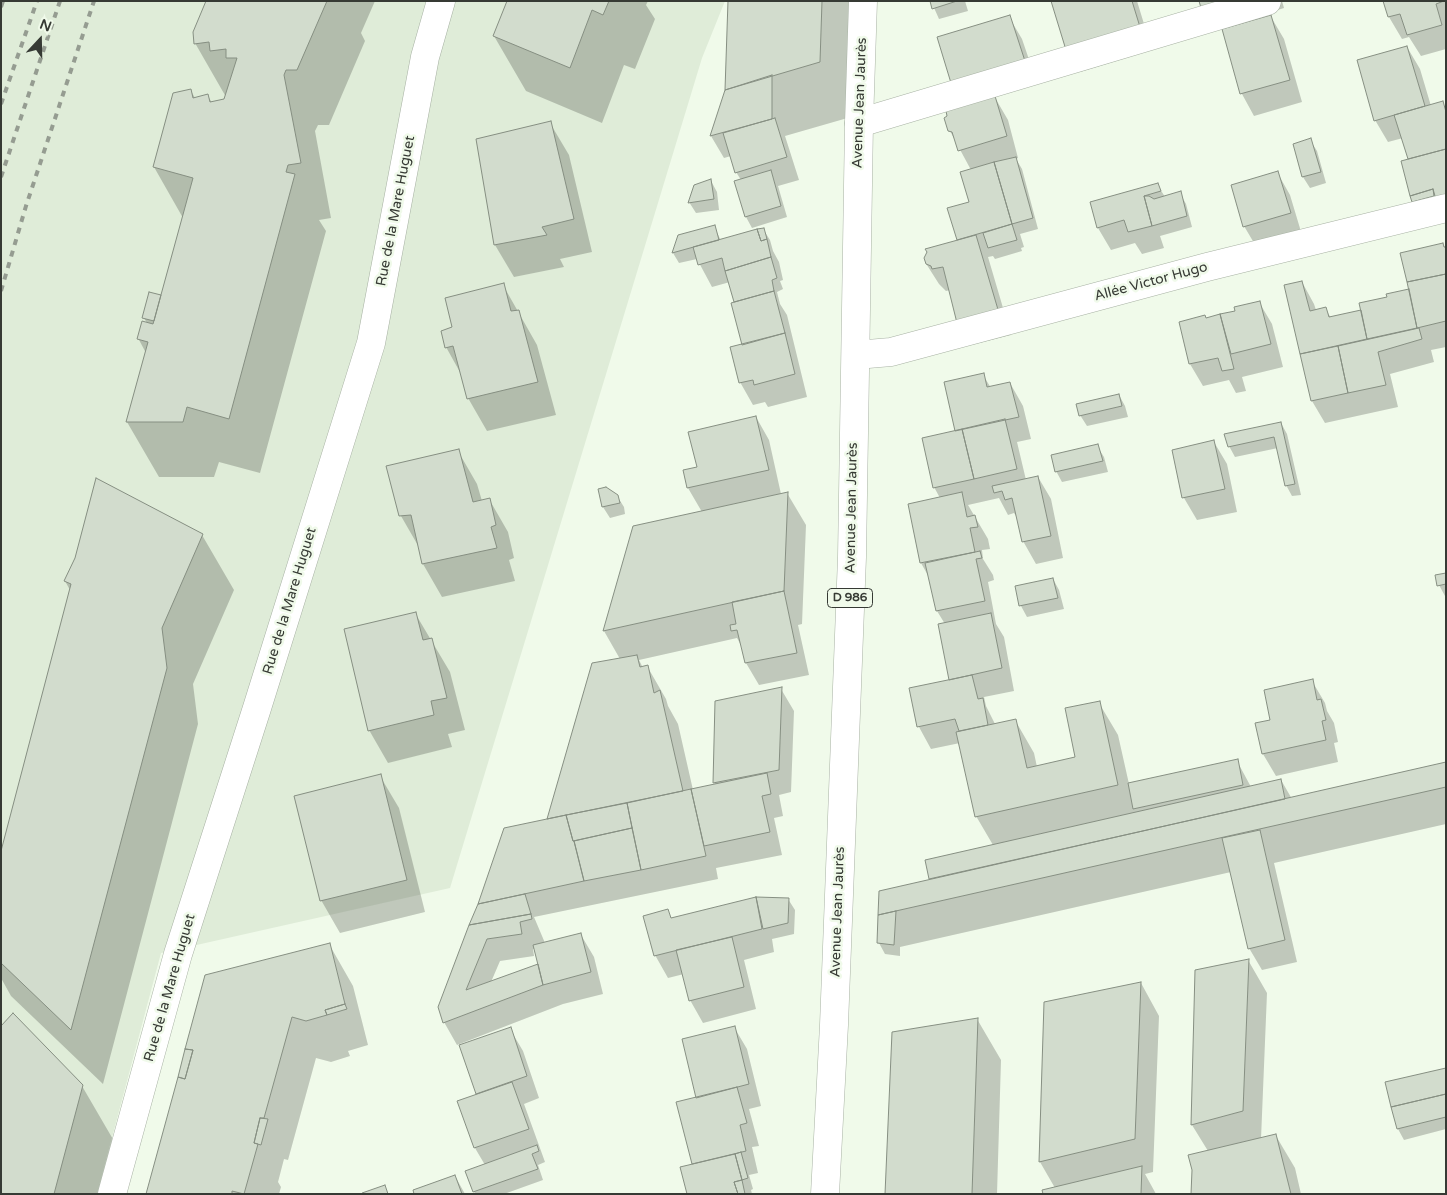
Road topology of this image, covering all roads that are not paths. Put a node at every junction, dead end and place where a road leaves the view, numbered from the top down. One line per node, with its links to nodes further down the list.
1 (441, 1): 7 (street, Rue de la Mare Huguet)
2 (863, 1): 4 (street, Avenue Jean Jaurès / D 986)
3 (1267, 1): 4 (street)
4 (859, 123): 6 (street, Avenue Jean Jaurès / D 986)
5 (1446, 208): 6 (street, Allée Victor Hugo)
6 (856, 355): 8 (street, Avenue Jean Jaurès / D 986)
7 (112, 1194)
8 (826, 1194)

